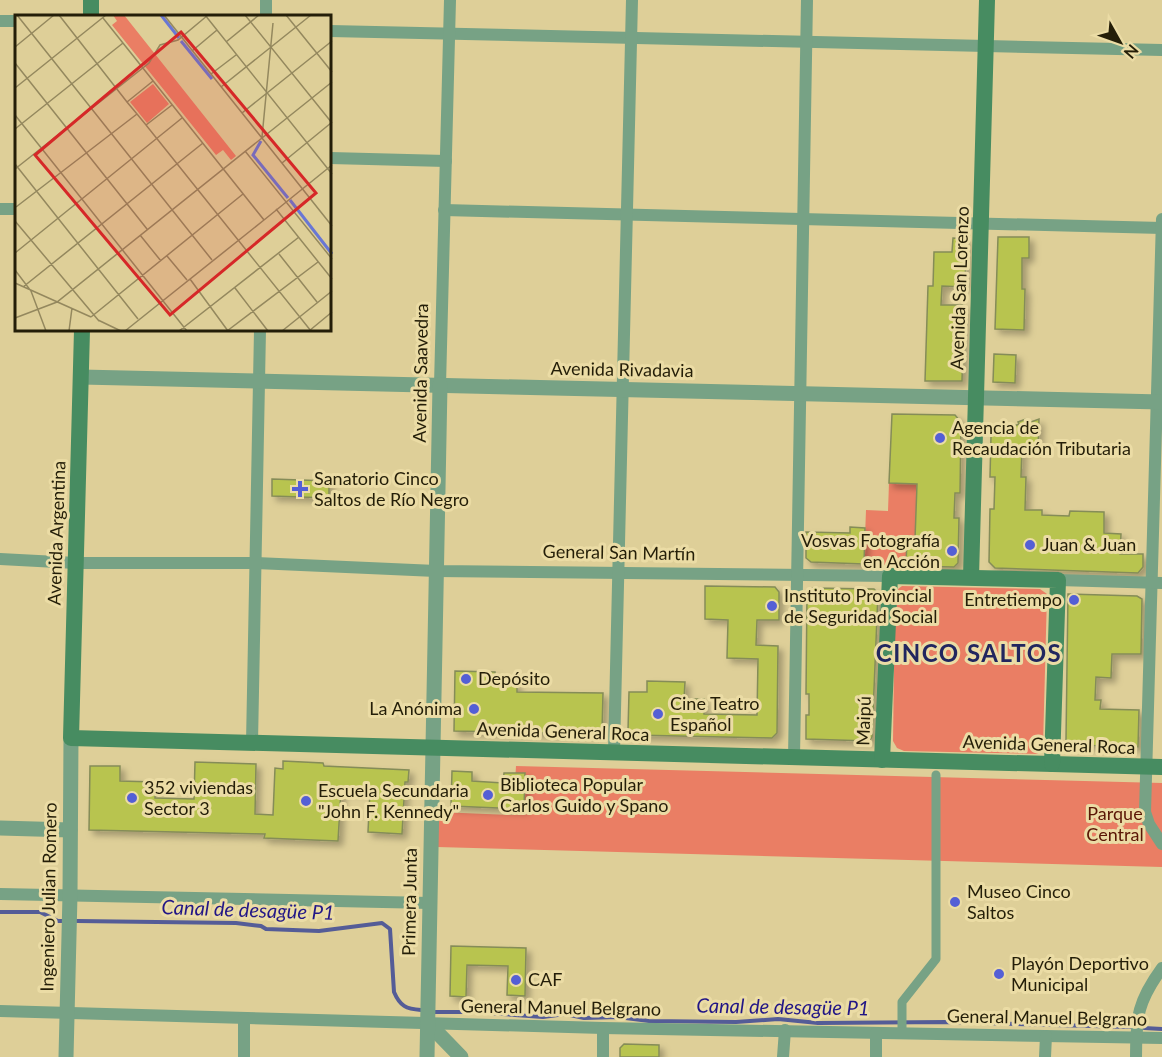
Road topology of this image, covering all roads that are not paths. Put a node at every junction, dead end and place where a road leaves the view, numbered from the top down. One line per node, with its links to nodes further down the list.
1 (450, 0): 6 (street, Avenida Saavedra)
2 (632, 0): 7 (street)
3 (807, 0): 8 (street)
4 (987, 0): 9 (main road, Avenida San Lorenzo)
5 (332, 31): 6 (street)
6 (449, 34): 7 (street); 12 (street, Avenida Saavedra)
7 (632, 38): 8 (street); 14 (street)
8 (807, 42): 9 (street); 15 (street)
9 (986, 46): 10 (street); 17 (main road, Avenida San Lorenzo)
10 (1162, 50)
11 (332, 158): 12 (street)
12 (446, 161): 13 (street, Avenida Saavedra)
13 (444, 210): 14 (street); 23 (street, Avenida Saavedra)
14 (627, 215): 15 (street); 24 (street)
15 (804, 219): 17 (street); 25 (street)
16 (1162, 219): 18 (street)
17 (981, 224): 18 (street); 26 (main road, Avenida San Lorenzo)
18 (1162, 228): 27 (street)
19 (82, 332): 21 (main road, Avenida Argentina)
20 (260, 332): 22 (street)
21 (81, 377): 22 (street, Avenida Rivadavia); 29 (main road, Avenida Argentina)
22 (259, 381): 23 (street, Avenida Rivadavia); 30 (street)
23 (440, 385): 24 (street, Avenida Rivadavia); 31 (street, Avenida Saavedra)
24 (623, 390): 25 (street, Avenida Rivadavia); 32 (street)
25 (800, 394): 26 (street, Avenida Rivadavia); 33 (street)
26 (976, 398): 27 (street, Avenida Rivadavia); 35 (main road, Avenida San Lorenzo)
27 (1160, 402): 37 (street)
28 (0, 559): 29 (street, General San Martín)
29 (76, 563): 30 (street, General San Martín); 38 (main road, Avenida Argentina)
30 (256, 563): 31 (street, General San Martín); 39 (street)
31 (436, 571): 32 (street, General San Martín); 40 (street, Avenida Saavedra)
32 (619, 572): 33 (street, General San Martín); 41 (street)
33 (797, 576): 34 (street, General San Martín); 42 (street)
34 (890, 576): 35 (main road, General San Martín); 43 (main road, Maipú)
35 (971, 577): 36 (main road, General San Martín)
36 (1058, 580): 37 (street, General San Martín); 44 (main road)
37 (1157, 582): 45 (street)
38 (71, 738): 39 (main road, Avenida General Roca); 48 (street, Ingeniero Julian Romero)
39 (252, 743): 40 (main road, Avenida General Roca)
40 (432, 748): 41 (main road, Avenida General Roca); 52 (street, Primera Junta)
41 (614, 752): 42 (main road, Avenida General Roca)
42 (794, 757): 43 (main road, Avenida General Roca)
43 (882, 760): 44 (main road, Avenida General Roca)
44 (1052, 764): 45 (main road, Avenida General Roca)
45 (1154, 767): 49 (street)
46 (936, 775): 60 (street)
47 (0, 828): 48 (street)
48 (70, 830): 51 (street, Ingeniero Julian Romero)
49 (1162, 844)
50 (0, 894): 51 (street)
51 (70, 896): 52 (street); 55 (street, Ingeniero Julian Romero)
52 (429, 903): 57 (street, Primera Junta)
53 (1162, 968): 63 (street)
54 (0, 1011): 55 (street, General Manuel Belgrano)
55 (67, 1013): 56 (street, General Manuel Belgrano); 65 (street, Ingeniero Julian Romero)
56 (243, 1019): 57 (street, General Manuel Belgrano); 66 (street)
57 (428, 1023): 58 (street, General Manuel Belgrano); 67 (street, Primera Junta); 68 (street)
58 (603, 1028): 59 (street, General Manuel Belgrano); 69 (street)
59 (784, 1030): 61 (street, General Manuel Belgrano); 70 (street)
60 (902, 1031): 61 (street, General Manuel Belgrano); 62 (street, General Manuel Belgrano)
61 (876, 1033): 71 (street)
62 (1046, 1036): 63 (street, General Manuel Belgrano); 72 (street)
63 (1136, 1037): 64 (street, General Manuel Belgrano); 73 (street)
64 (1162, 1038)
65 (66, 1057)
66 (244, 1057)
67 (427, 1057)
68 (460, 1057)
69 (603, 1057)
70 (783, 1057)
71 (876, 1057)
72 (1045, 1057)
73 (1136, 1057)

